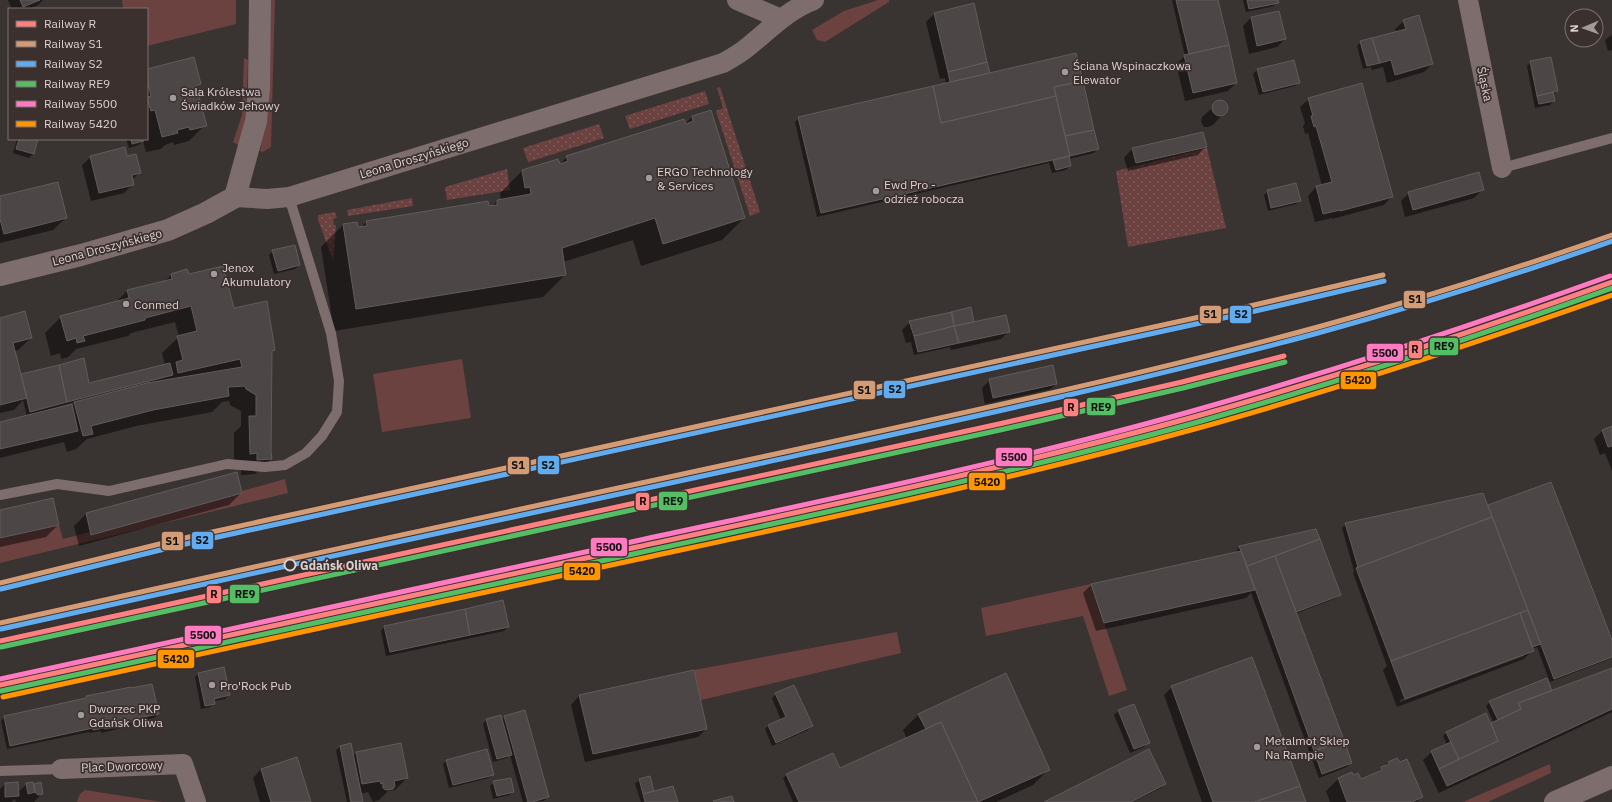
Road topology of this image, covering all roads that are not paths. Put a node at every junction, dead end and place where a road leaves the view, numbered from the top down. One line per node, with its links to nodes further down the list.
1 (260, 0): 8 (street)
2 (737, 0): 5 (street)
3 (814, 0): 5 (street, Leona Droszyńskiego)
4 (1468, 0): 7 (street, Śląska)
5 (781, 19): 9 (street, Leona Droszyńskiego)
6 (1612, 138): 7 (lane)
7 (1502, 168)
8 (235, 197): 9 (street, Leona Droszyńskiego); 10 (street, Leona Droszyńskiego)
9 (289, 197): 11 (lane)
10 (0, 275)
11 (0, 495)
12 (61, 769): 13 (lane); 16 (street, Plac Dworcowy)
13 (0, 771)
14 (1612, 777): 15 (main road)
15 (1574, 797): 17 (main road)
16 (196, 802)
17 (1555, 802)

